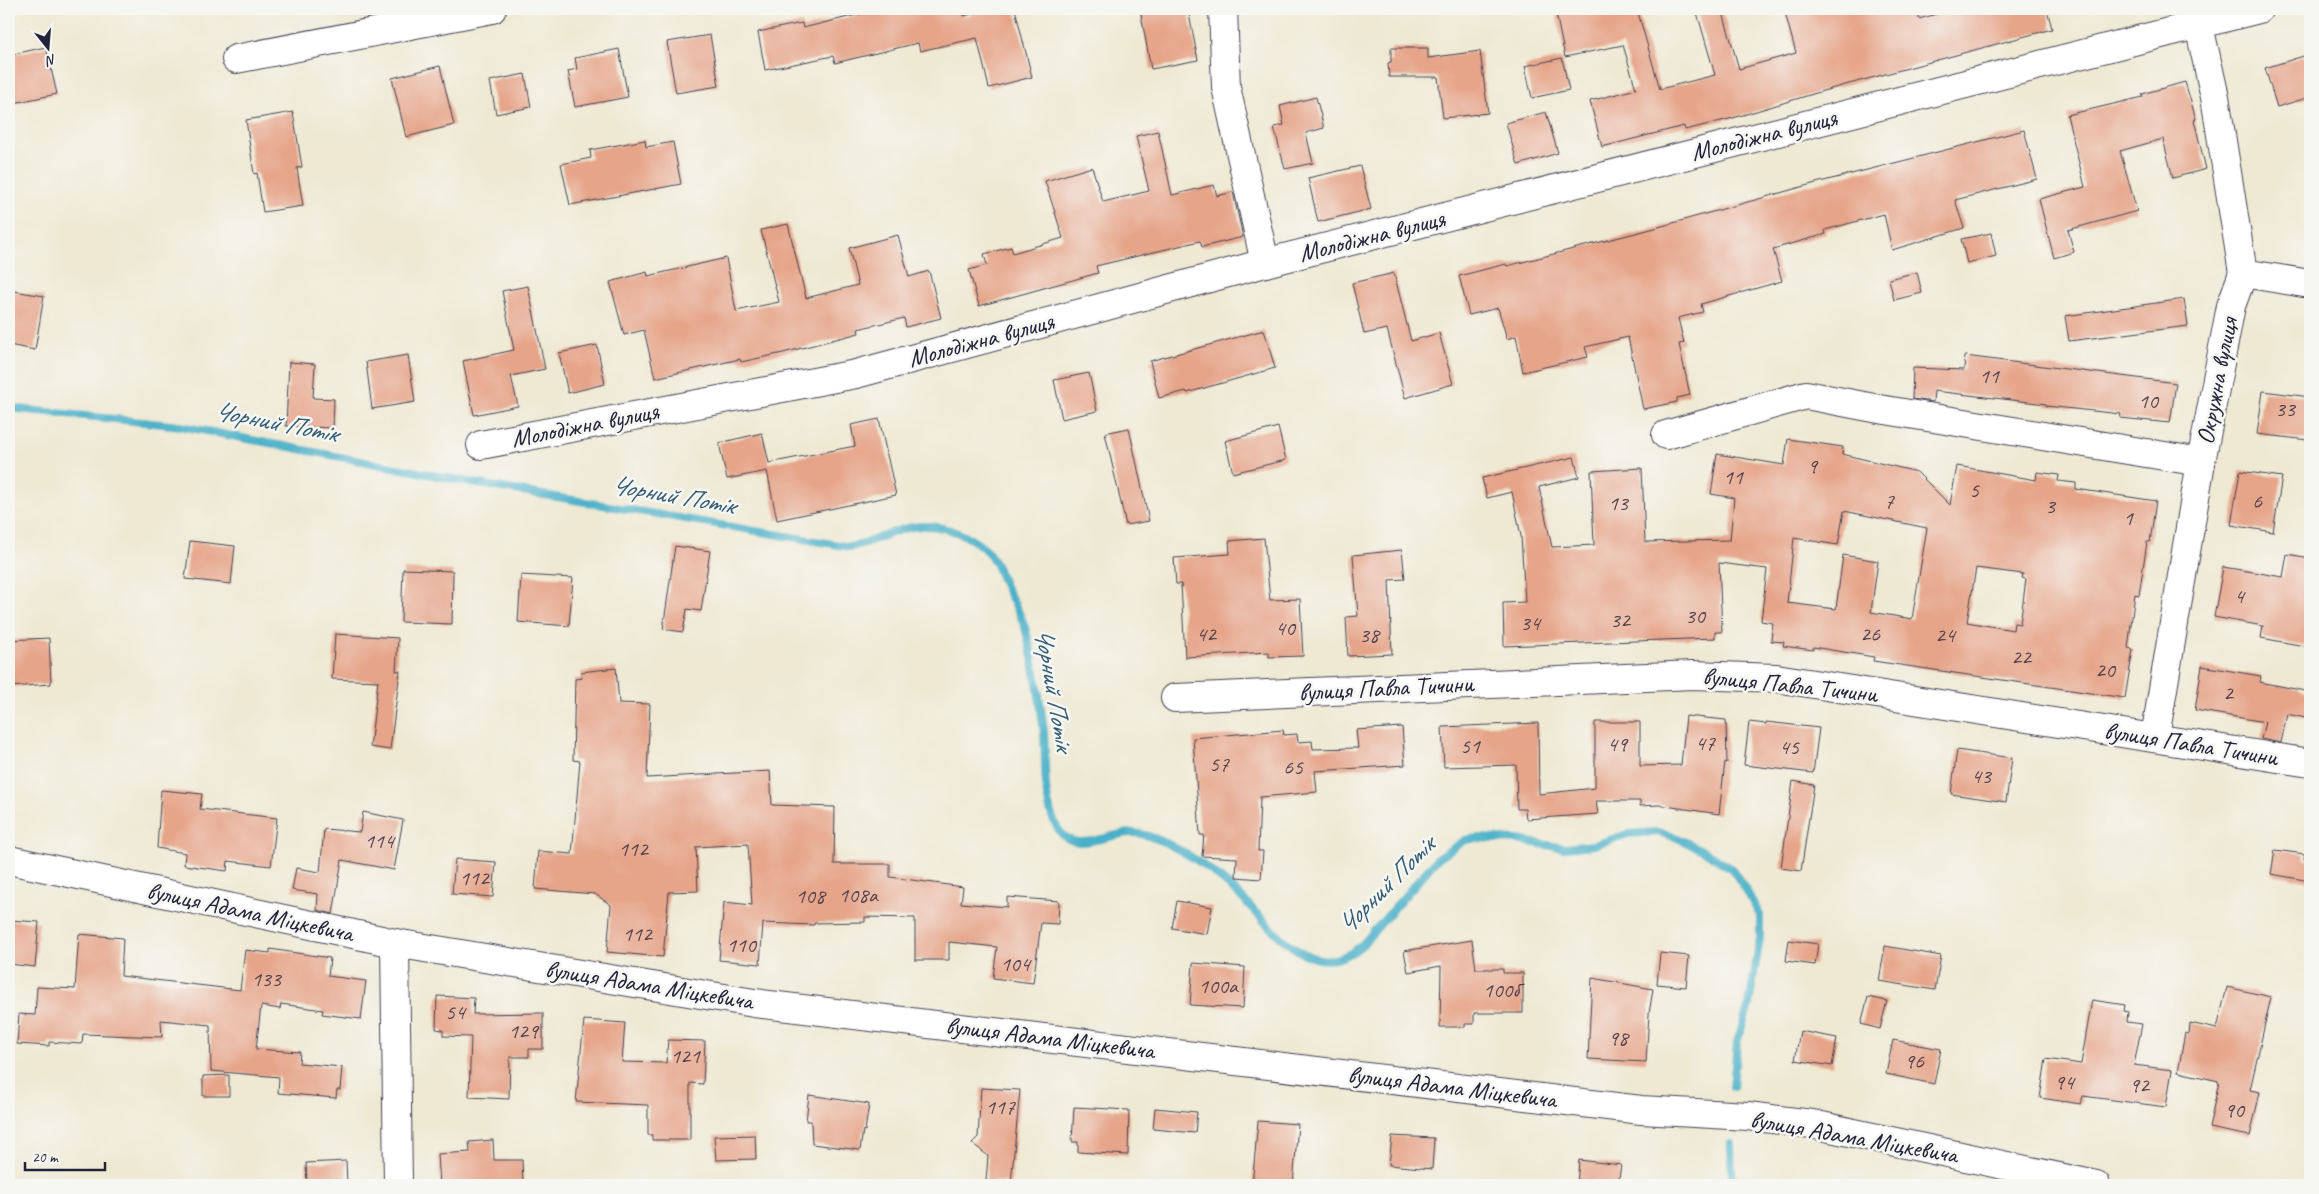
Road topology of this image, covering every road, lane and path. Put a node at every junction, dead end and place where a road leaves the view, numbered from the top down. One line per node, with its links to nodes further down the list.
1 (492, 9): 5 (street)
2 (1223, 9): 6 (street)
3 (2259, 9): 4 (street, Молодіжна вулиця)
4 (2199, 26): 6 (street, Молодіжна вулиця); 7 (street, Окружна вулиця)
5 (236, 59)
6 (1265, 263): 10 (street, Молодіжна вулиця)
7 (2243, 273): 8 (street); 11 (street, Окружна вулиця)
8 (2310, 284)
9 (1666, 435): 11 (street)
10 (481, 445)
11 (2201, 462): 13 (street, Окружна вулиця)
12 (1175, 698): 13 (street, вулиця Павла Тичини)
13 (2155, 737): 14 (street, вулиця Павла Тичини)
14 (2310, 763)
15 (9, 860): 16 (street, вулиця Адама Міцкевича)
16 (395, 943): 17 (street); 18 (street, вулиця Адама Міцкевича)
17 (398, 1185)
18 (2096, 1185)

